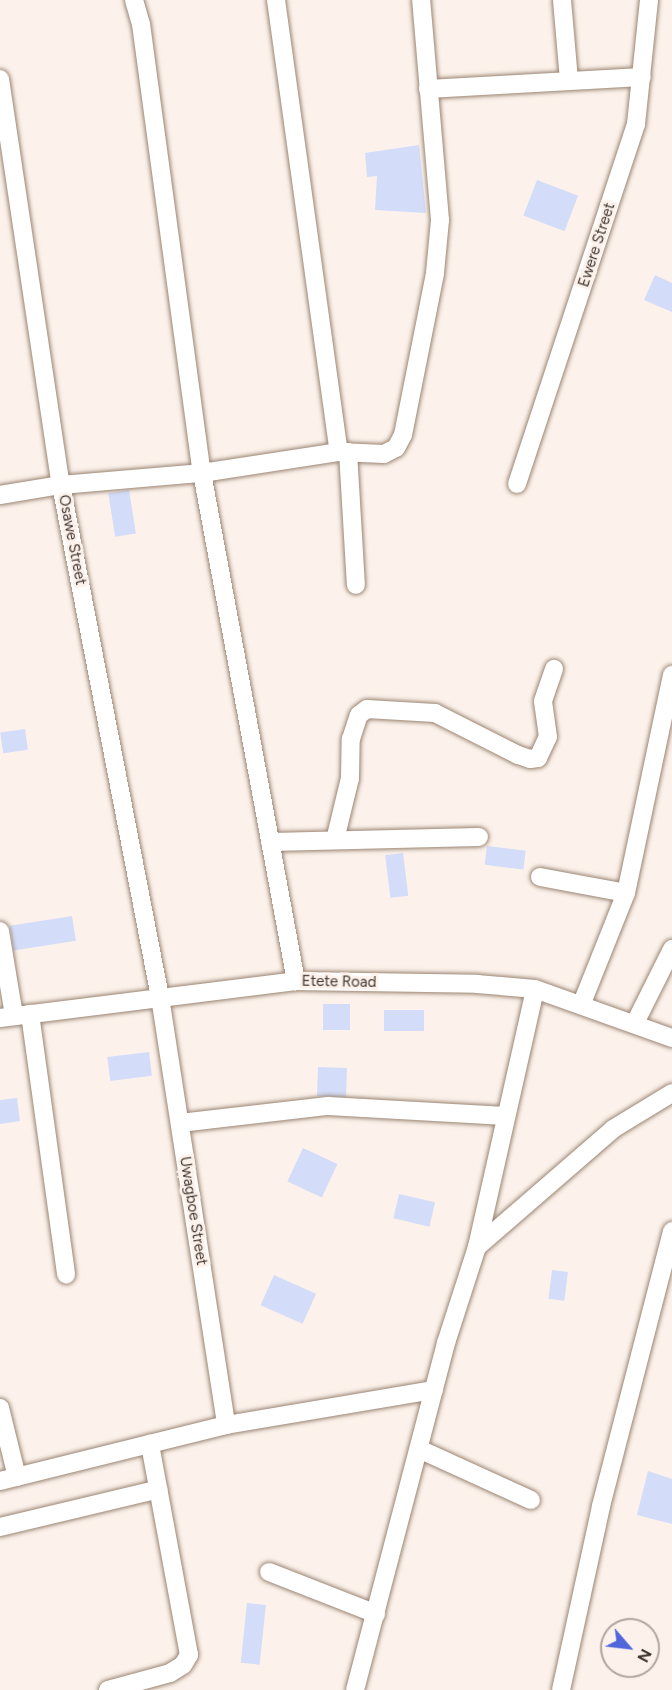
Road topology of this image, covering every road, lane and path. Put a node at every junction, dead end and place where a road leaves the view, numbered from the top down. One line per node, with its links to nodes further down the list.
1 (134, 0): 11 (street)
2 (276, 0): 10 (street)
3 (421, 0): 9 (street)
4 (562, 0): 8 (street)
5 (649, 0): 6 (street, Ewere Street)
6 (642, 77): 8 (street); 12 (street, Ewere Street)
7 (0, 79): 13 (street, Osawe Street)
8 (569, 80): 9 (street)
9 (428, 89): 10 (street)
10 (343, 452): 11 (street); 15 (street)
11 (202, 473): 13 (street); 20 (street)
12 (517, 484)
13 (61, 485): 14 (street); 27 (street, Osawe Street)
14 (0, 495)
15 (356, 585)
16 (554, 669): 19 (street)
17 (672, 675): 22 (street)
18 (479, 837): 19 (street)
19 (335, 840): 20 (street)
20 (270, 842): 25 (street)
21 (540, 877): 22 (street)
22 (626, 893): 28 (street)
23 (0, 931): 29 (street)
24 (672, 949): 30 (street)
25 (296, 981): 26 (street, Etete Road); 27 (street, Etete Road)
26 (535, 989): 28 (street, Etete Road); 33 (street)
27 (160, 997): 29 (street, Etete Road); 34 (street, Uwagboe Street)
28 (582, 1003): 30 (street, Etete Road)
29 (15, 1016): 37 (street)
30 (635, 1023): 31 (street, Etete Road)
31 (672, 1038)
32 (672, 1093): 36 (street)
33 (506, 1116): 34 (street); 36 (street)
34 (180, 1123): 40 (street, Uwagboe Street)
35 (672, 1232): 51 (street)
36 (477, 1247): 38 (street)
37 (66, 1275)
38 (434, 1390): 40 (street); 42 (street)
39 (0, 1408): 43 (street)
40 (226, 1425): 41 (street)
41 (150, 1444): 43 (street); 44 (street)
42 (419, 1449): 45 (street); 48 (street)
43 (9, 1479)
44 (159, 1489): 46 (street); 49 (street)
45 (531, 1500)
46 (0, 1527)
47 (269, 1572): 48 (street)
48 (376, 1614): 50 (street)
49 (108, 1690)
50 (355, 1690)
51 (561, 1690)

